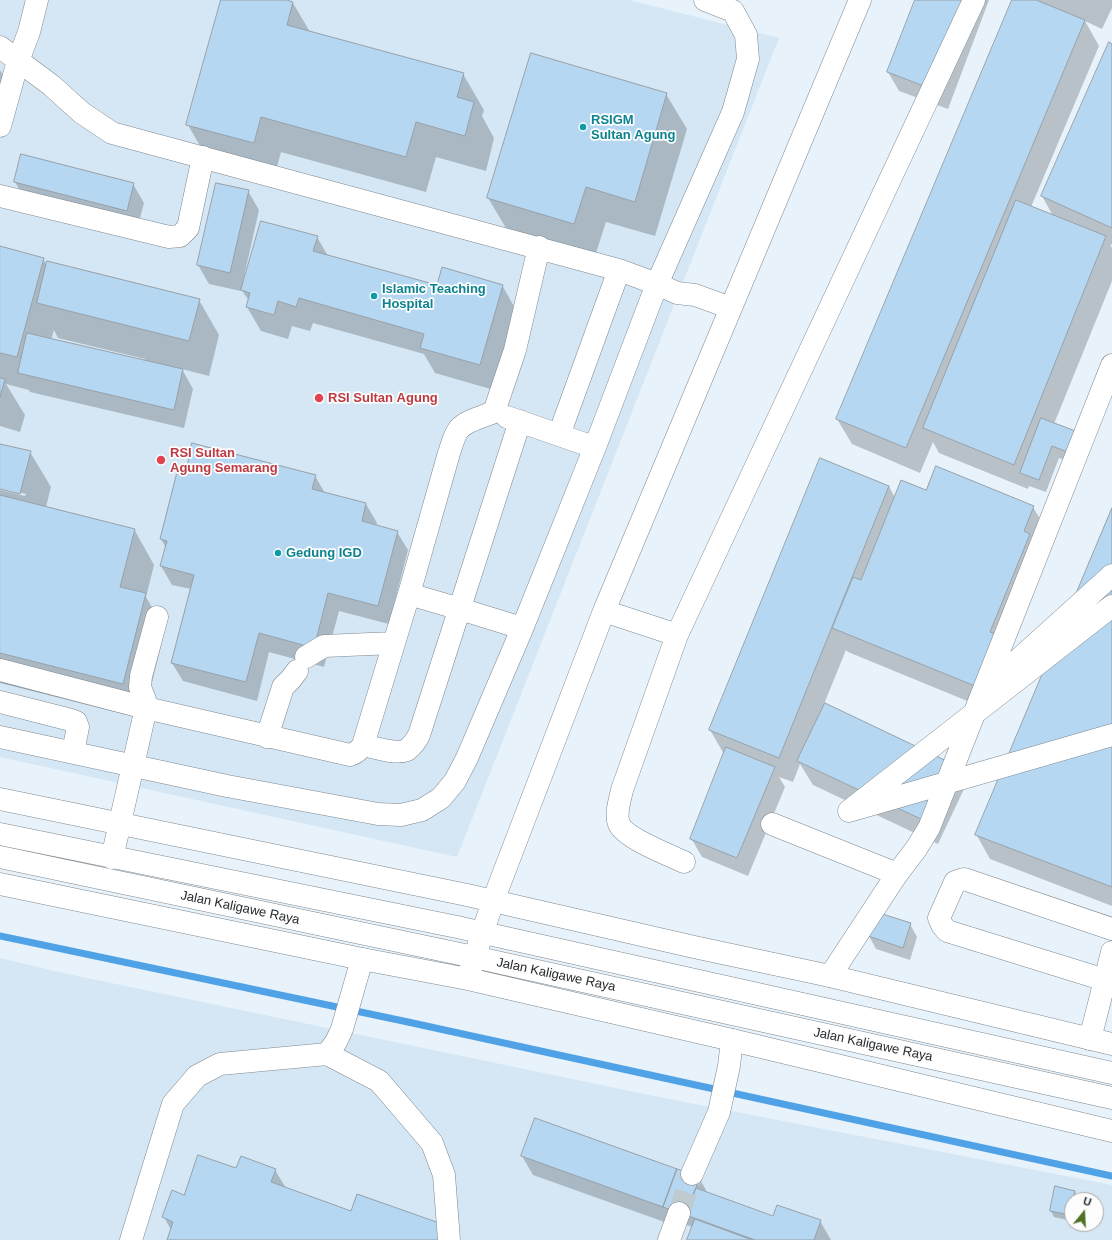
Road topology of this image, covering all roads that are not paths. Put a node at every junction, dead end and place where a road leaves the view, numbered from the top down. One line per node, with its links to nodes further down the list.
1 (37, 0): 6 (main road)
2 (705, 0): 12 (main road)
3 (860, 0): 13 (main road)
4 (974, 0): 26 (main road)
5 (0, 47): 6 (main road)
6 (18, 61): 7 (main road); 8 (main road)
7 (0, 126)
8 (203, 158): 9 (main road); 10 (main road)
9 (0, 196)
10 (539, 248): 11 (main road); 15 (main road)
11 (619, 270): 12 (main road); 17 (main road)
12 (667, 289): 13 (main road); 36 (main road)
13 (729, 314): 23 (main road)
14 (1112, 365): 45 (main road)
15 (494, 412): 16 (main road); 20 (main road)
16 (520, 421): 17 (main road); 22 (main road)
17 (559, 435): 18 (main road)
18 (585, 444)
19 (1112, 576): 38 (main road)
20 (409, 594): 22 (main road); 27 (main road)
21 (1112, 606): 38 (main road)
22 (460, 609): 25 (main road); 34 (main road)
23 (604, 611): 26 (main road); 47 (main road)
24 (157, 617): 30 (main road)
25 (512, 625)
26 (677, 635): 44 (main road)
27 (394, 643): 32 (main road); 34 (main road)
28 (0, 670): 30 (main road)
29 (0, 702): 35 (main road)
30 (146, 708): 32 (main road); 36 (main road)
31 (1112, 735): 38 (main road)
32 (268, 736): 34 (main road)
33 (0, 737): 35 (main road)
34 (363, 745)
35 (73, 752): 36 (main road)
36 (133, 765): 39 (main road)
37 (0, 799): 39 (main road)
38 (849, 811)
39 (119, 824): 43 (main road); 47 (main road)
40 (772, 824): 45 (main road)
41 (0, 834): 43 (main road, Jalan Kaligawe Raya)
42 (0, 858): 51 (main road, Jalan Kaligawe Raya)
43 (112, 858): 49 (main road, Jalan Kaligawe Raya)
44 (684, 862)
45 (897, 874): 53 (main road)
46 (0, 884): 52 (main road)
47 (493, 901): 49 (main road); 53 (main road)
48 (1112, 930): 55 (main road)
49 (482, 933): 51 (main road); 60 (main road, Jalan Kaligawe Raya)
50 (1112, 952): 55 (main road)
51 (474, 957): 54 (main road); 61 (main road, Jalan Kaligawe Raya)
52 (361, 964): 54 (main road); 59 (main road)
53 (830, 976): 56 (main road)
54 (468, 979): 57 (main road)
55 (1109, 981): 56 (main road)
56 (1094, 1022): 58 (main road)
57 (732, 1040): 62 (main road); 63 (main road)
58 (1112, 1044)
59 (327, 1054): 65 (main road); 66 (main road)
60 (1112, 1073)
61 (1112, 1098)
62 (1112, 1131)
63 (692, 1174)
64 (679, 1213): 67 (main road)
65 (131, 1240)
66 (449, 1240)
67 (669, 1240)

